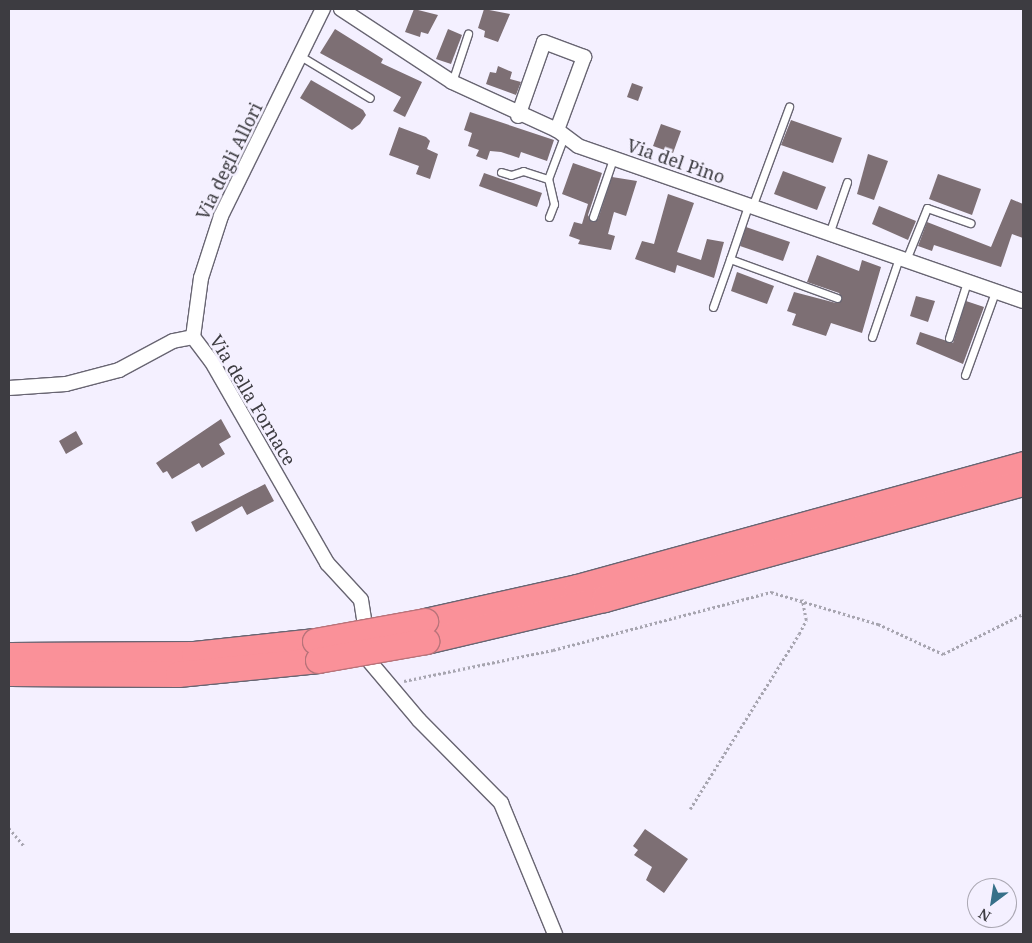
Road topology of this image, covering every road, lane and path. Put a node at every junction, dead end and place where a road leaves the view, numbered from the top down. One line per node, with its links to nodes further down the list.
1 (323, 9): 4 (street, Via degli Allori)
2 (341, 9): 5 (street, Via del Pino)
3 (468, 34): 5 (lane)
4 (302, 57): 6 (lane); 26 (street, Via degli Allori)
5 (452, 82): 8 (street, Via del Pino)
6 (370, 98)
7 (789, 107): 14 (lane)
8 (518, 116): 9 (street, Via del Pino); 9 (street)
9 (560, 135): 10 (street, Via del Pino); 12 (lane)
10 (613, 159): 14 (street, Via del Pino); 16 (lane)
11 (501, 172): 12 (lane)
12 (548, 179): 15 (lane)
13 (846, 182): 18 (lane)
14 (750, 206): 18 (street, Via del Pino); 19 (lane)
15 (549, 217)
16 (593, 217)
17 (970, 223): 20 (lane)
18 (829, 234): 20 (street, Via del Pino)
19 (730, 259): 23 (lane); 25 (lane)
20 (902, 259): 21 (street, Via del Pino); 27 (lane)
21 (967, 282): 22 (street, Via del Pino); 28 (lane)
22 (995, 292): 24 (street, Via del Pino); 29 (lane)
23 (837, 298)
24 (1023, 301)
25 (713, 307)
26 (193, 337): 30 (street, Via della Fornace); 35 (street, Via della Fornace)
27 (872, 337)
28 (949, 338)
29 (965, 374)
30 (9, 388)
31 (1023, 464): 36 (highway)
32 (1023, 483): 36 (highway)
33 (802, 599): 34 (path); 41 (path); 42 (path)
34 (1023, 614)
35 (364, 620)
36 (425, 631): 37 (highway, bridge)
37 (317, 650): 38 (highway); 40 (highway)
38 (9, 655)
39 (370, 662): 41 (street)
40 (9, 674)
41 (388, 686): 45 (street)
42 (690, 809)
43 (9, 828): 44 (path)
44 (24, 846)
45 (554, 934)

